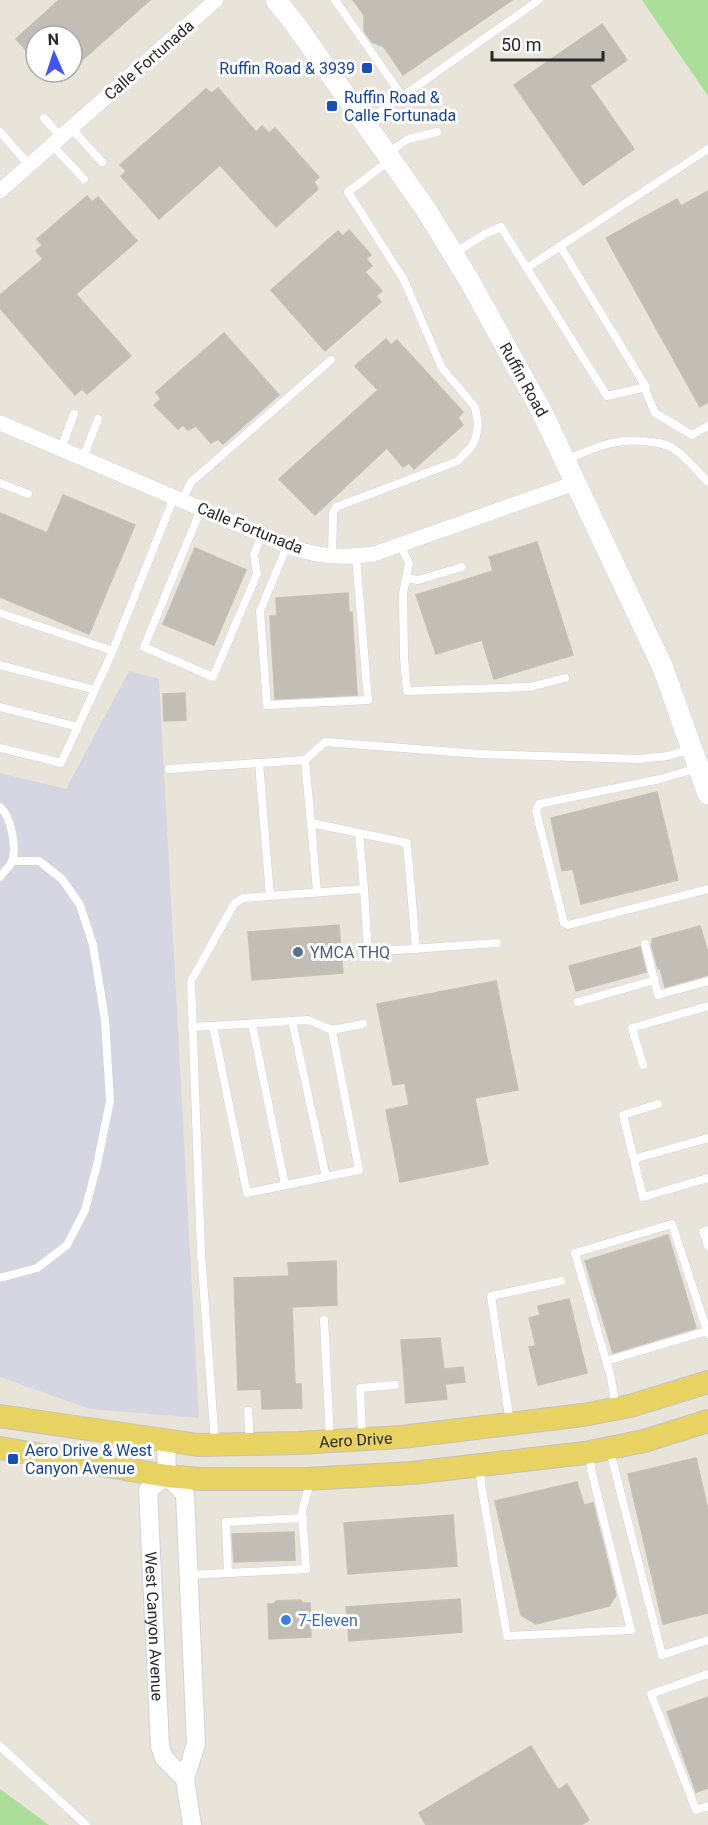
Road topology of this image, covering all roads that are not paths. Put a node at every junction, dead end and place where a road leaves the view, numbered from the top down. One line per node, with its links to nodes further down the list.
1 (216, 0): 10 (street, Calle Fortunada)
2 (276, 0): 7 (main road, Ruffin Road)
3 (335, 0): 5 (lane)
4 (539, 0): 5 (lane)
5 (402, 96): 7 (lane)
6 (44, 118): 10 (lane)
7 (365, 123): 12 (main road, Ruffin Road)
8 (0, 132): 14 (lane)
9 (437, 132): 12 (lane)
10 (61, 137): 13 (lane); 14 (street, Calle Fortunada); 15 (lane)
11 (708, 149): 17 (lane)
12 (389, 157): 18 (main road, Ruffin Road); 38 (lane)
13 (102, 162)
14 (29, 165): 16 (street, Calle Fortunada)
15 (84, 179)
16 (0, 190)
17 (560, 246): 19 (lane); 21 (lane)
18 (453, 254): 19 (lane); 28 (main road, Ruffin Road)
19 (527, 268): 21 (lane)
20 (331, 360): 33 (lane)
21 (644, 387): 25 (lane)
22 (74, 414): 26 (lane)
23 (98, 419): 27 (lane)
24 (0, 423): 26 (street, Calle Fortunada)
25 (708, 426)
26 (61, 449): 27 (street, Calle Fortunada)
27 (83, 458): 33 (street, Calle Fortunada)
28 (565, 461): 29 (lane); 31 (main road, Ruffin Road)
29 (708, 482)
30 (0, 483): 32 (lane)
31 (575, 483): 36 (street, Calle Fortunada); 50 (main road, Ruffin Road)
32 (28, 495)
33 (178, 499): 34 (street, Calle Fortunada); 43 (lane)
34 (201, 509): 35 (street, Calle Fortunada); 35 (lane)
35 (262, 535): 37 (street, Calle Fortunada)
36 (400, 545): 39 (street, Calle Fortunada); 41 (lane)
37 (287, 546): 38 (street, Calle Fortunada); 39 (lane)
38 (332, 556): 39 (street, Calle Fortunada)
39 (356, 556)
40 (462, 567): 41 (lane)
41 (406, 578): 45 (lane)
42 (0, 613): 43 (lane)
43 (113, 651): 46 (lane)
44 (0, 665): 46 (lane)
45 (565, 678)
46 (95, 690): 48 (lane)
47 (0, 707): 48 (lane)
48 (78, 727): 49 (lane)
49 (0, 748)
50 (695, 758): 51 (lane); 54 (main road, Ruffin Road); 61 (lane)
51 (305, 760): 52 (lane); 56 (lane)
52 (259, 763): 53 (lane); 63 (lane)
53 (169, 769)
54 (708, 794)
55 (0, 807): 58 (lane)
56 (310, 823): 57 (lane); 62 (lane)
57 (359, 833): 60 (lane); 66 (lane)
58 (12, 861): 59 (lane); 86 (lane)
59 (0, 877)
60 (364, 889): 62 (lane); 66 (lane)
61 (708, 889)
62 (317, 892): 63 (lane)
63 (270, 896): 75 (lane)
64 (497, 943): 66 (lane)
65 (645, 944): 67 (lane)
66 (416, 949)
67 (655, 980): 68 (lane); 69 (lane)
68 (708, 981)
69 (578, 1002)
70 (708, 1006): 77 (lane)
71 (292, 1021): 72 (lane); 76 (lane); 81 (lane)
72 (252, 1024): 74 (lane); 83 (lane)
73 (363, 1024): 76 (lane)
74 (213, 1026): 75 (lane); 83 (lane)
75 (192, 1027): 102 (lane)
76 (332, 1030): 81 (lane)
77 (643, 1065)
78 (658, 1104): 80 (lane)
79 (708, 1138): 80 (lane)
80 (634, 1159): 82 (lane)
81 (326, 1177): 83 (lane)
82 (708, 1178)
83 (285, 1185)
84 (708, 1230): 85 (lane)
85 (708, 1246)
86 (0, 1278)
87 (561, 1281): 97 (lane)
88 (324, 1320): 100 (lane)
89 (708, 1333): 90 (lane); 90 (lane)
90 (606, 1361): 93 (lane)
91 (708, 1382): 93 (main road, Aero Drive)
92 (395, 1385): 99 (lane)
93 (617, 1408): 97 (main road, Aero Drive)
94 (248, 1411): 101 (lane)
95 (0, 1416): 98 (main road, Aero Drive)
96 (708, 1422): 104 (main road)
97 (511, 1424): 99 (main road, Aero Drive)
98 (166, 1440): 102 (main road, Aero Drive); 106 (street)
99 (363, 1440): 100 (main road, Aero Drive)
100 (330, 1442): 101 (main road, Aero Drive)
101 (250, 1444): 102 (main road, Aero Drive)
102 (215, 1445)
103 (0, 1448): 106 (main road)
104 (599, 1450): 105 (main road); 105 (lane); 111 (lane)
105 (480, 1466): 107 (main road)
106 (167, 1476): 107 (main road); 110 (street); 114 (street, West Canyon Avenue)
107 (308, 1479): 108 (lane)
108 (303, 1518): 109 (lane); 109 (lane)
109 (228, 1573): 110 (lane)
110 (188, 1575): 114 (street)
111 (708, 1640)
112 (708, 1674): 115 (lane)
113 (0, 1746): 116 (lane)
114 (185, 1779): 117 (street)
115 (708, 1806)
116 (86, 1825)
117 (192, 1825)

